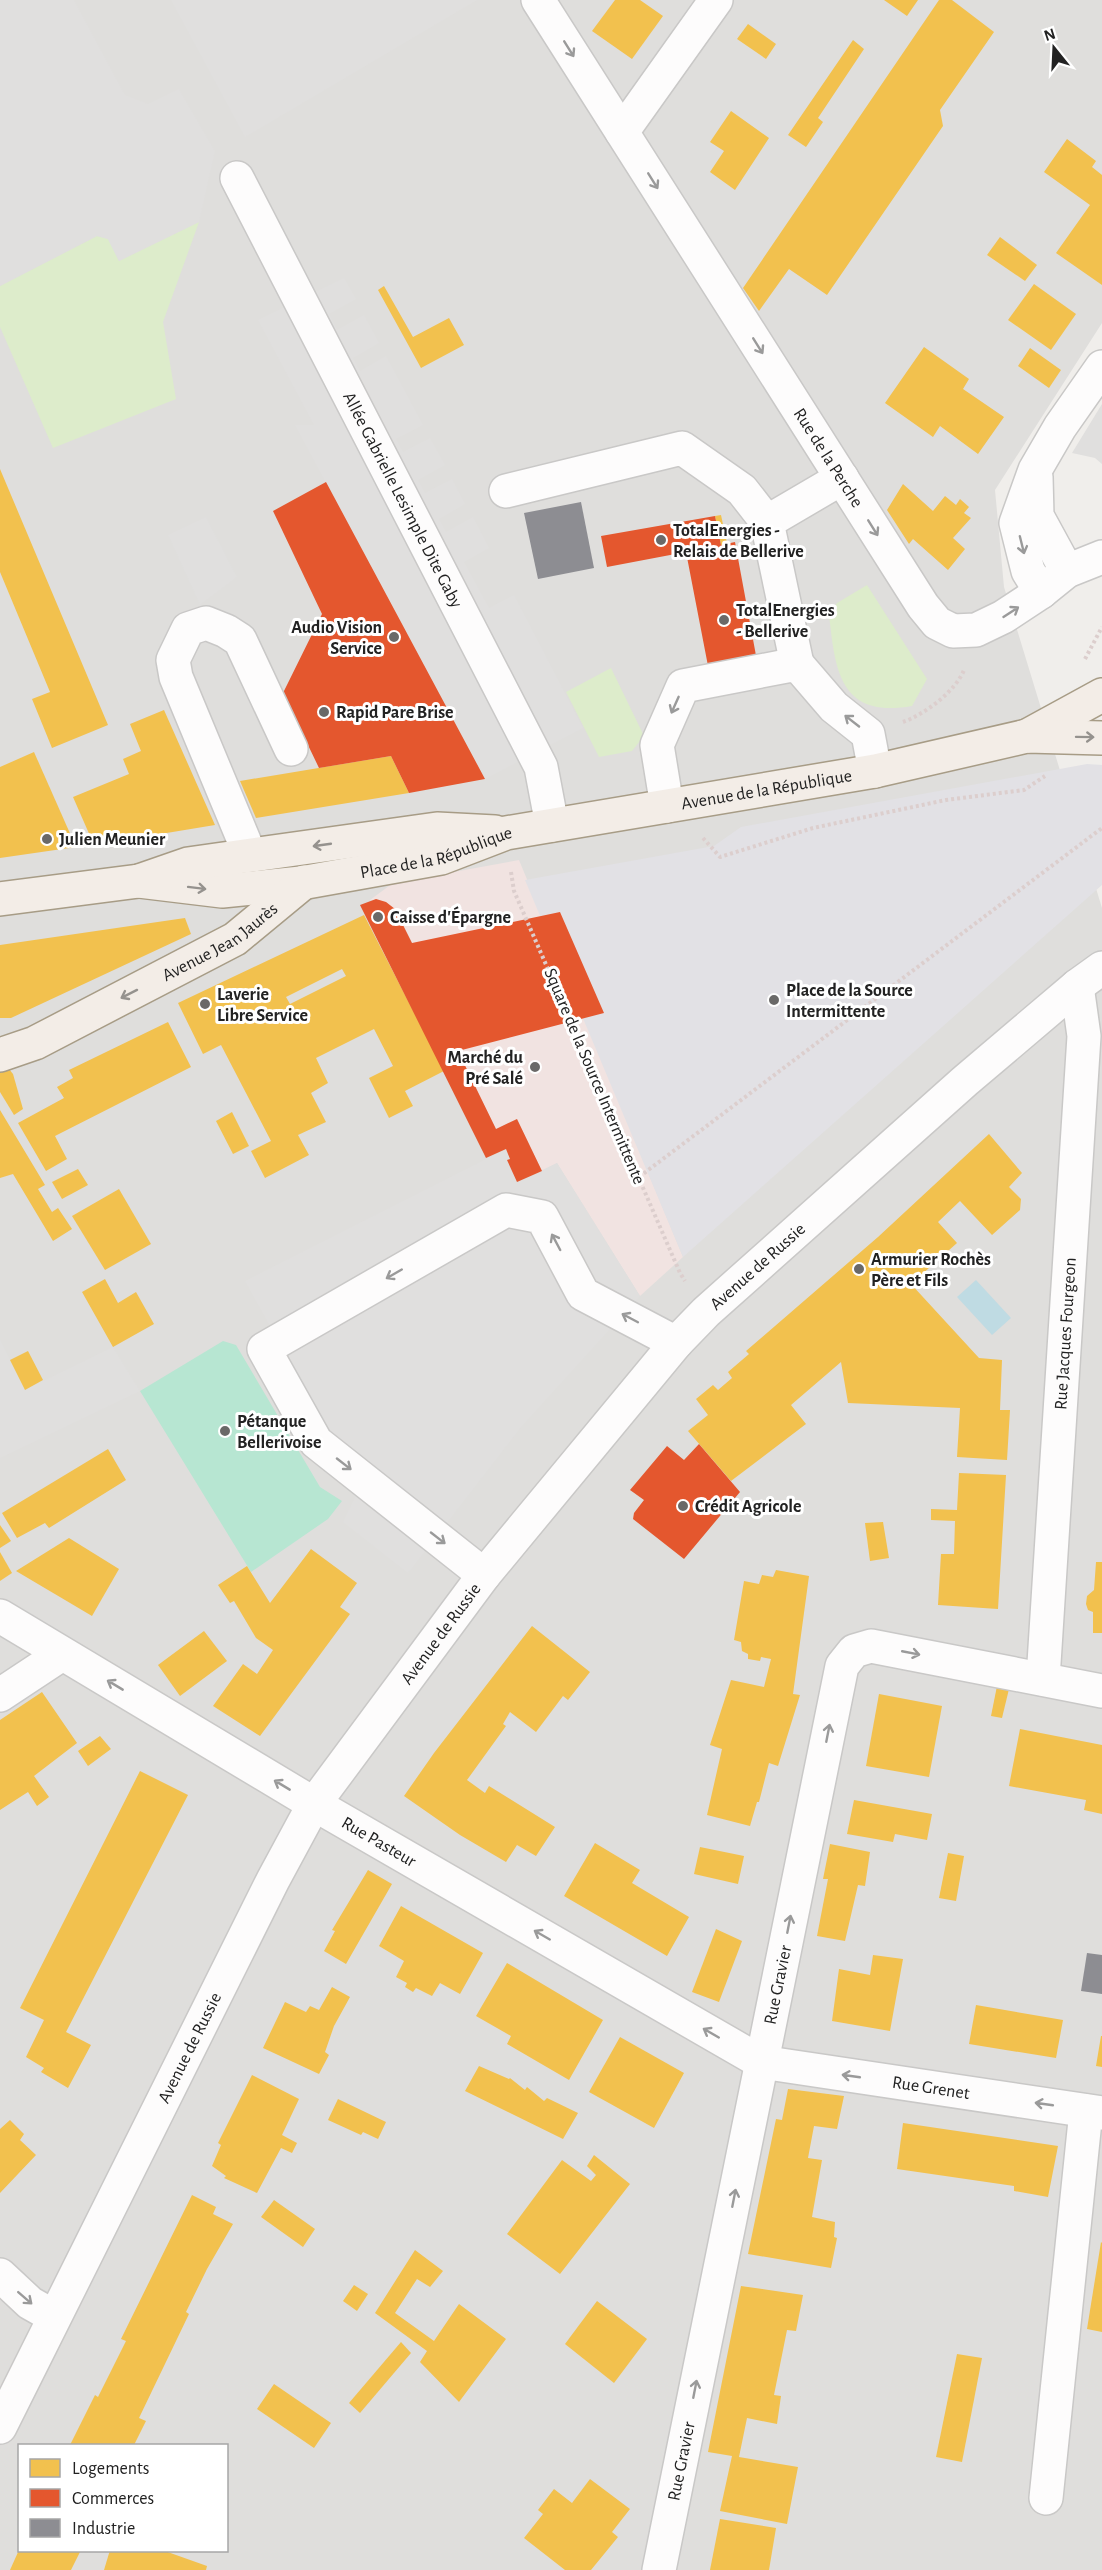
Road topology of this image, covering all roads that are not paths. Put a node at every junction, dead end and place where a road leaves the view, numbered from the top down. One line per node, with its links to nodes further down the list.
1 (538, 0): 3 (street, Rue de la Perche, one-way to 3)
2 (717, 0): 3 (street)
3 (622, 132): 7 (street, Rue de la Perche, one-way to 7)
4 (237, 178): 20 (street, Allée Gabrielle Lesimple Dite Gaby)
5 (1102, 368): 6 (street)
6 (1035, 470): 11 (street); 12 (street, one-way to 12)
7 (842, 478): 9 (street); 12 (street, Rue de la Perche, one-way to 12)
8 (506, 491): 9 (street)
9 (767, 522): 13 (street)
10 (1102, 557): 11 (street, Rue de la Perche)
11 (1067, 571): 12 (street, Rue de la Perche)
12 (1041, 592)
13 (797, 664): 18 (street, one-way to 13); 19 (street, one-way to 19)
14 (1102, 695): 15 (main road, Avenue de la République)
15 (1027, 736): 16 (main road, Avenue de la République, one-way to 16); 18 (main road, Avenue de la République)
16 (1102, 738)
17 (291, 749): 23 (street)
18 (875, 771): 19 (main road, Avenue de la République)
19 (667, 806): 20 (main road, Avenue de la République)
20 (552, 825): 22 (main road, Avenue de la République)
21 (436, 829): 22 (main road, Place de la République); 23 (main road, Place de la République, one-way to 23); 25 (main road, Avenue Jean Jaurès)
22 (506, 833): 25 (main road, Place de la République)
23 (250, 855): 24 (main road, Place de la République)
24 (139, 881): 25 (main road, Place de la République, one-way to 25); 26 (main road)
25 (301, 883): 29 (main road, Avenue Jean Jaurès, one-way to 29)
26 (0, 899)
27 (1102, 959): 28 (street, Avenue de Russie)
28 (1089, 977): 30 (street, Avenue de Russie); 34 (street, Rue Jacques Fourgeon)
29 (0, 1055)
30 (676, 1343): 31 (street, Avenue de Russie); 31 (street, one-way to 31)
31 (484, 1575): 37 (street, Avenue de Russie)
32 (0, 1616): 33 (street, Rue Pasteur)
33 (62, 1654): 36 (street); 37 (street, Rue Pasteur, one-way to 33)
34 (1043, 1679): 35 (street, Rue Gravier); 38 (street, Rue Gravier, one-way to 34)
35 (1102, 1691)
36 (0, 1695)
37 (314, 1804): 38 (street, Rue Pasteur, one-way to 37); 41 (street, Avenue de Russie)
38 (761, 2062): 39 (street, Rue Grenet, one-way to 38); 44 (street, Rue Gravier, one-way to 38)
39 (1094, 2112): 43 (street)
40 (0, 2275): 41 (street, one-way to 41)
41 (53, 2316): 42 (street, Avenue de Russie)
42 (0, 2427)
43 (1046, 2498)
44 (659, 2570)

